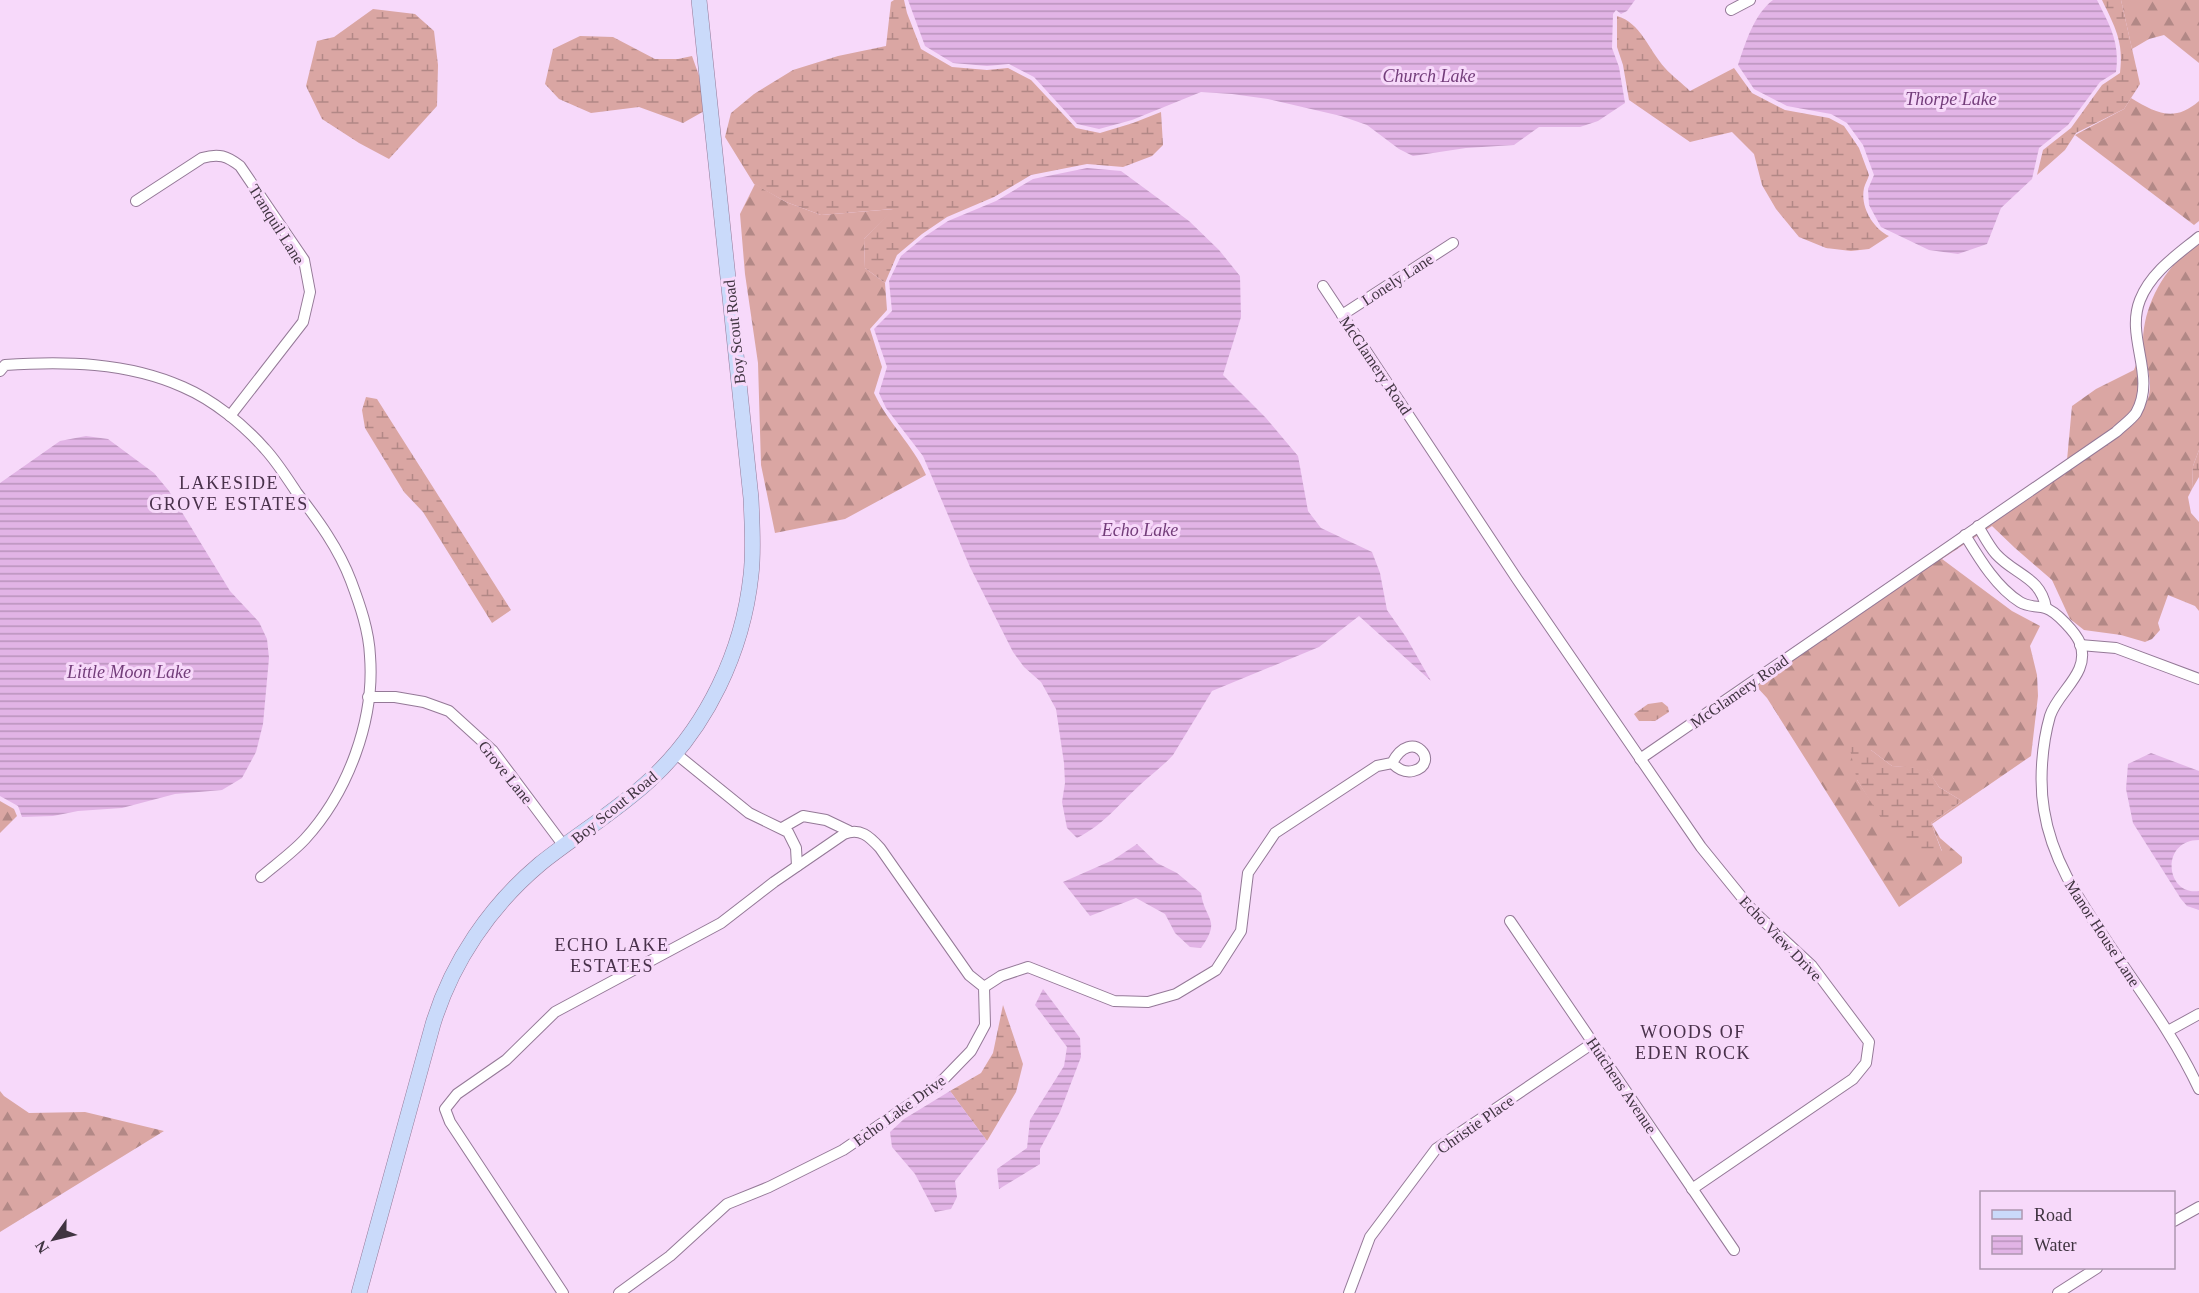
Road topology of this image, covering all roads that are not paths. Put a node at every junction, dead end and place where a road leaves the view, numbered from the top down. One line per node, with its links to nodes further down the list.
1 (699, 0): 17 (street, Boy Scout Road)
2 (1750, 0): 3 (street)
3 (1731, 10)
4 (136, 201): 10 (street, Tranquil Lane)
5 (2199, 237): 11 (street, McGlamery Road)
6 (1452, 243): 8 (street, Lonely Lane)
7 (1323, 286): 8 (street, McGlamery Road)
8 (1342, 315): 18 (street, McGlamery Road)
9 (2, 365): 10 (street)
10 (230, 416): 16 (street)
11 (1978, 526): 12 (street, McGlamery Road); 13 (street)
12 (1965, 535): 13 (street); 18 (street, McGlamery Road)
13 (2046, 608): 14 (street)
14 (2080, 645): 15 (street); 28 (street, Manor House Lane)
15 (2199, 679)
16 (368, 697): 22 (street, Grove Lane); 24 (street)
17 (675, 753): 20 (street); 22 (street, Boy Scout Road)
18 (1640, 759): 31 (street, Echo View Drive)
19 (1392, 763): 26 (street)
20 (782, 828): 21 (street); 23 (street)
21 (849, 831): 23 (street); 26 (street)
22 (564, 846): 36 (street, Boy Scout Road)
23 (797, 866): 37 (street)
24 (261, 878)
25 (1510, 921): 29 (street, Hutchens Avenue)
26 (984, 987): 38 (street, Echo Lake Drive)
27 (2199, 1014): 28 (street)
28 (2168, 1031): 30 (street, Manor House Lane)
29 (1593, 1043): 31 (street, Hutchens Avenue); 39 (street, Christie Place)
30 (2199, 1089)
31 (1692, 1189): 34 (street, Hutchens Avenue)
32 (2199, 1207): 33 (street)
33 (2175, 1220)
34 (1734, 1250)
35 (2095, 1269): 40 (street)
36 (359, 1293)
37 (563, 1293)
38 (619, 1293)
39 (1349, 1293)
40 (2058, 1293)

